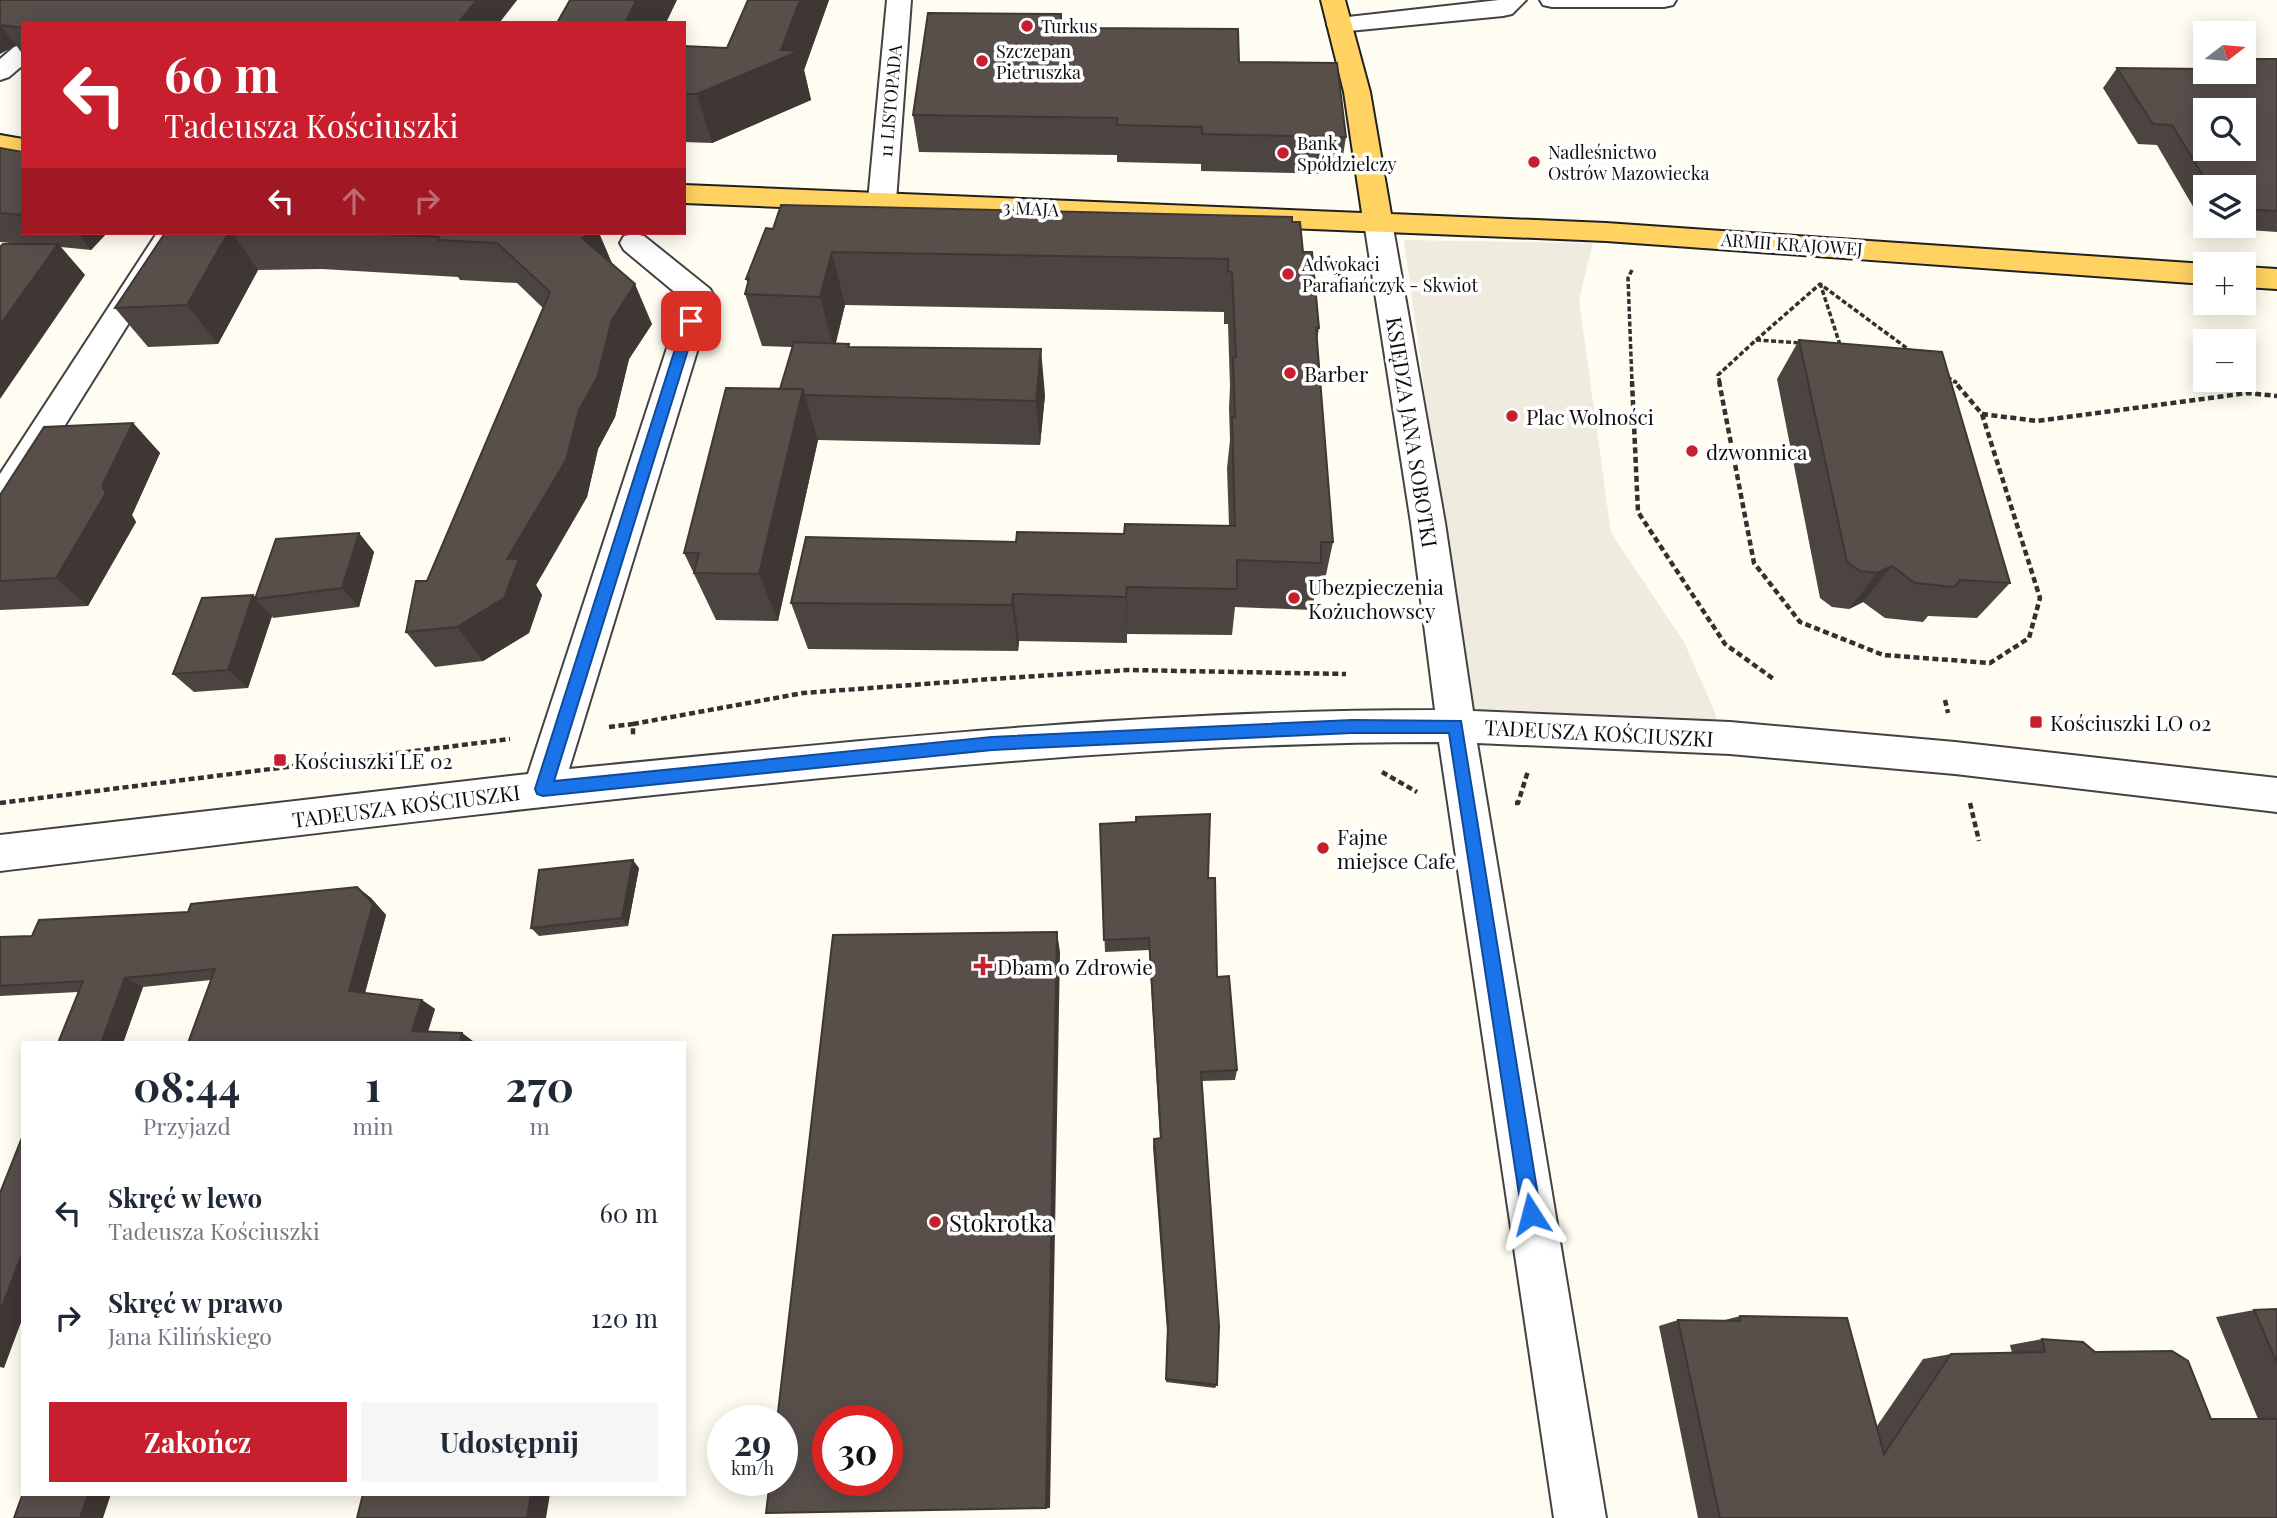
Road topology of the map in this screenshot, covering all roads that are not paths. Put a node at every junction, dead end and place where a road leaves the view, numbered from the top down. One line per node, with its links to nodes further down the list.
1 (899, 0): 11 (street, 11 LISTOPADA)
2 (1514, 0): 5 (street)
3 (1552, 0): 4 (street)
4 (1664, 0)
5 (1336, 13): 12 (main road)
6 (21, 54): 7 (street)
7 (0, 72)
8 (0, 143): 9 (main road)
9 (21, 147)
10 (686, 194): 11 (main road, 3 MAJA)
11 (882, 201): 12 (main road, 3 MAJA)
12 (1378, 222): 15 (main road, ARMII KRAJOWEJ); 19 (street, KSIĘDZA JANA SOBOTKI)
13 (170, 235): 18 (street)
14 (634, 243): 20 (street)
15 (2193, 273)
16 (2256, 277): 17 (main road)
17 (2277, 279)
18 (0, 501)
19 (1456, 726): 20 (street, TADEUSZA KOŚCIUSZKI); 21 (street, TADEUSZA KOŚCIUSZKI); 23 (street, KSIĘDZA JANA SOBOTKI)
20 (543, 789): 22 (street, TADEUSZA KOŚCIUSZKI)
21 (2274, 801)
22 (0, 853)
23 (1580, 1518)

